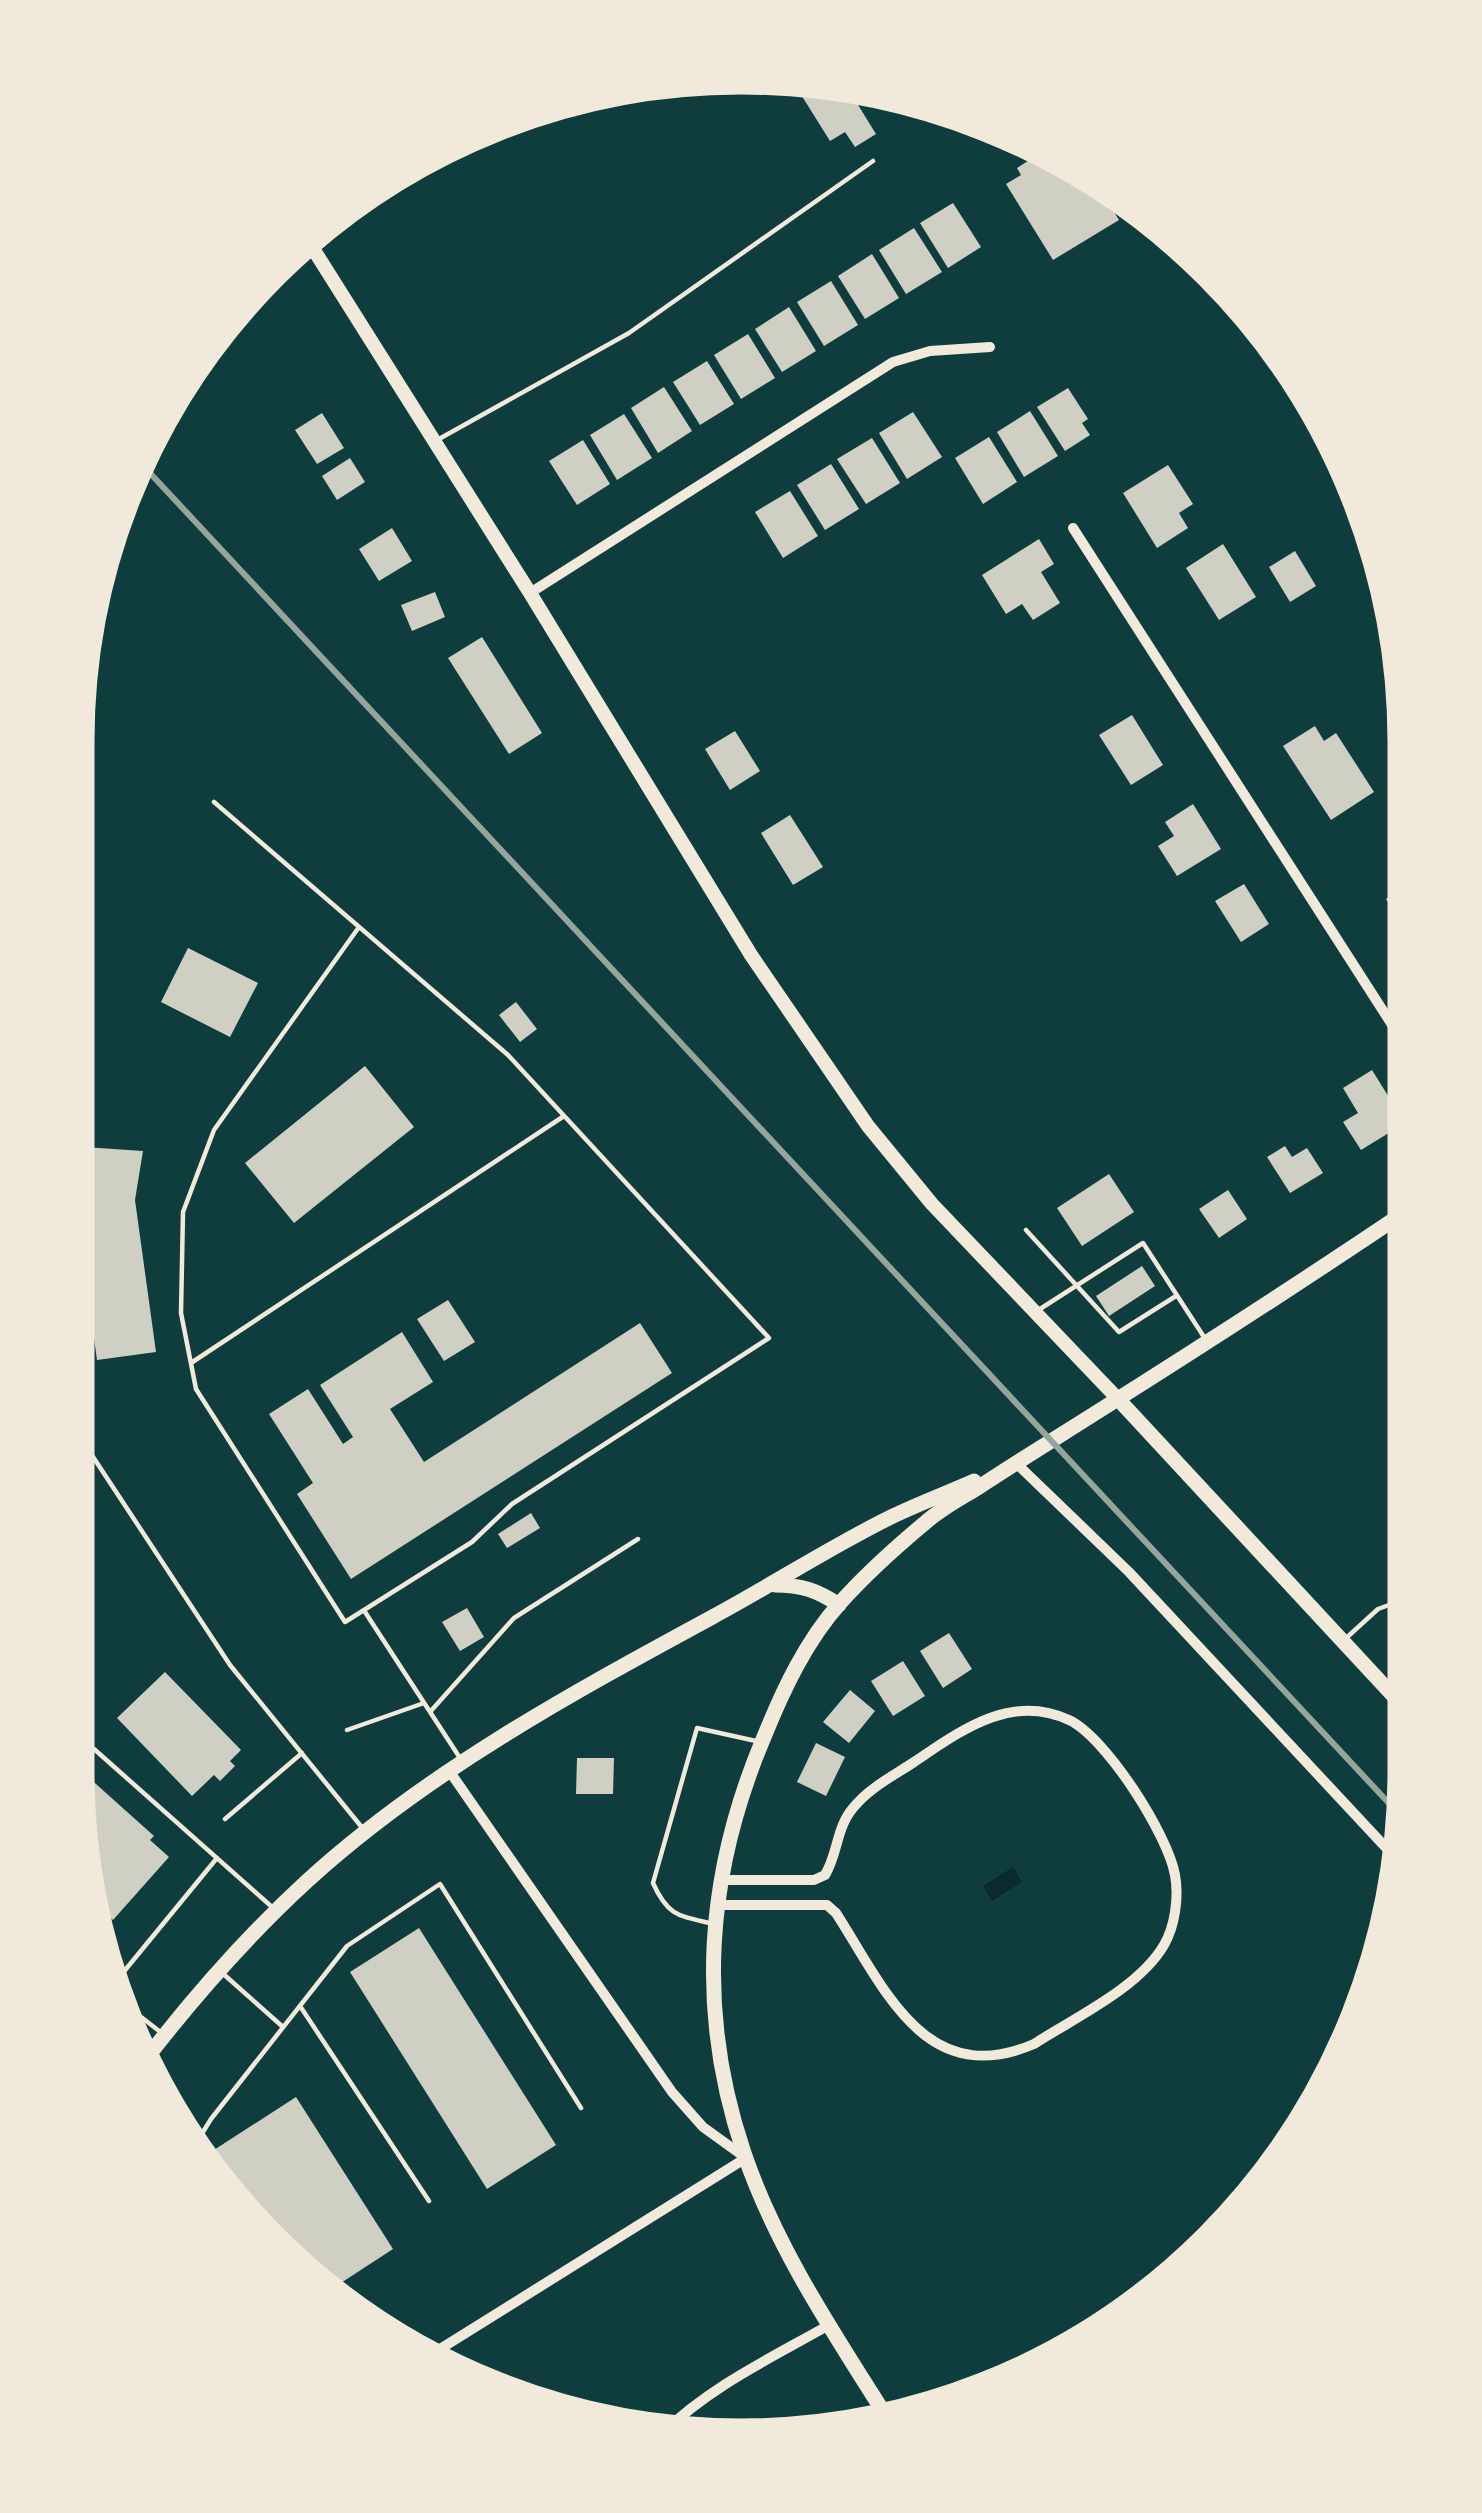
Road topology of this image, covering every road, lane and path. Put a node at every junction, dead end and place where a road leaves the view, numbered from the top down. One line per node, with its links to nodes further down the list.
1 (873, 161): 4 (lane)
2 (312, 247): 4 (street)
3 (990, 347): 6 (street)
4 (434, 442): 6 (street)
5 (1072, 528): 9 (street)
6 (530, 593): 15 (street)
7 (214, 802): 8 (lane)
8 (359, 927): 10 (lane); 17 (lane)
9 (1395, 1030)
10 (564, 1116): 17 (lane); 25 (lane)
11 (1395, 1222): 16 (main road)
12 (1027, 1230): 13 (lane)
13 (1077, 1286): 14 (lane); 14 (lane); 15 (lane)
14 (1177, 1295): 16 (lane)
15 (1035, 1312): 18 (street)
16 (1208, 1342): 18 (main road)
17 (190, 1363): 25 (lane)
18 (1118, 1399): 20 (main road); 26 (main road)
19 (87, 1448): 33 (lane)
20 (1016, 1463): 22 (main road); 24 (main road); 37 (street)
21 (638, 1539): 29 (lane)
22 (770, 1586): 24 (main road); 34 (main road)
23 (1395, 1603): 26 (lane)
24 (839, 1604): 31 (main road)
25 (364, 1610): 28 (lane)
26 (1343, 1641): 27 (main road)
27 (1395, 1697)
28 (424, 1702): 29 (lane); 30 (lane)
29 (430, 1712): 34 (lane)
30 (346, 1730)
31 (762, 1742): 39 (main road); 44 (lane)
32 (87, 1753): 38 (lane)
33 (302, 1753): 35 (lane); 36 (lane)
34 (456, 1767): 36 (main road); 54 (street)
35 (225, 1819)
36 (366, 1832): 43 (main road)
37 (1390, 1851)
38 (217, 1858): 43 (lane); 46 (lane)
39 (721, 1880): 40 (street); 42 (main road)
40 (802, 1880): 41 (street); 41 (street)
41 (802, 1904): 42 (street)
42 (717, 1905): 44 (main road)
43 (276, 1911): 45 (main road)
44 (715, 1924): 54 (main road)
45 (219, 1970): 49 (lane); 50 (main road)
46 (120, 1976)
47 (300, 2006): 49 (lane); 52 (lane); 55 (lane)
48 (132, 2010): 50 (lane)
49 (284, 2027): 53 (lane)
50 (165, 2035): 51 (main road)
51 (151, 2053)
52 (581, 2108)
53 (199, 2138)
54 (746, 2158): 56 (main road); 57 (street)
55 (429, 2201)
56 (830, 2325): 58 (main road); 59 (street)
57 (437, 2351)
58 (882, 2410)
59 (674, 2422)

